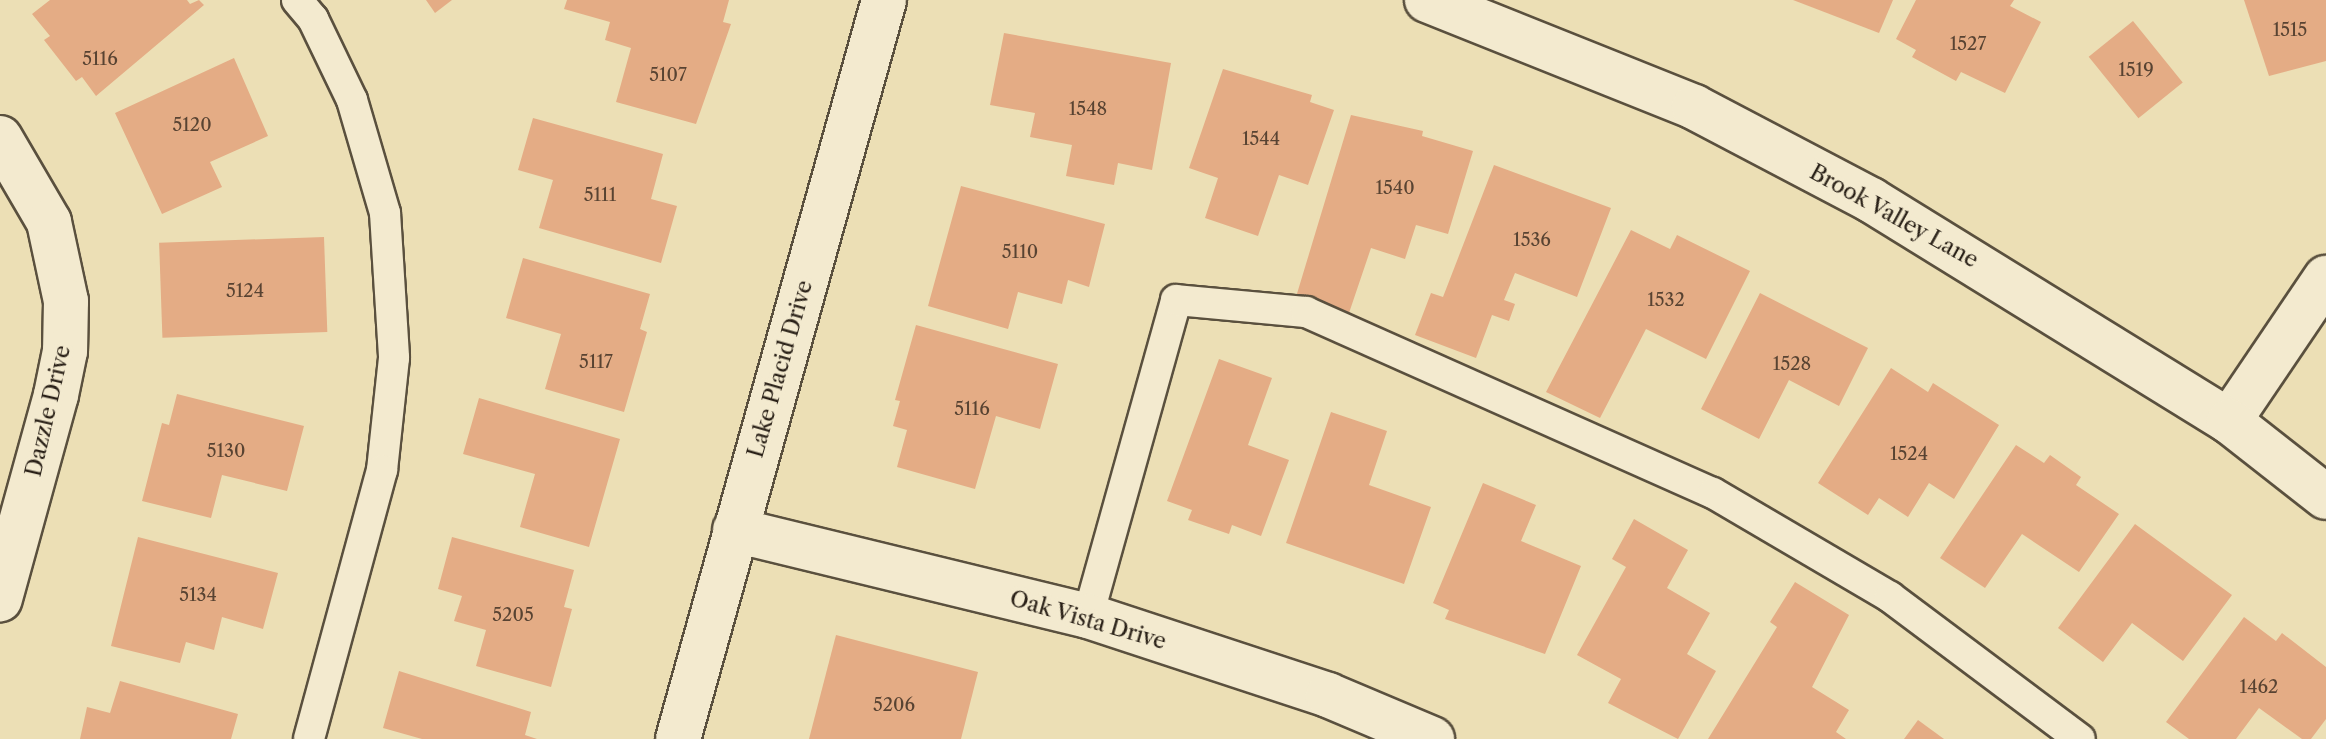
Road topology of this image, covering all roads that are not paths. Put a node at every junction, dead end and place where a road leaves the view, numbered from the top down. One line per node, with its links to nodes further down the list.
1 (297, 0): 11 (lane)
2 (884, 0): 8 (street, Lake Placid Drive)
3 (1427, 0): 6 (street, Brook Valley Lane)
4 (0, 138): 9 (street, Dazzle Drive)
5 (2326, 278): 6 (street)
6 (2229, 421): 7 (street, Brook Valley Lane)
7 (2326, 497)
8 (735, 530): 10 (street, Oak Vista Drive); 12 (street, Lake Placid Drive)
9 (0, 599)
10 (1088, 616): 13 (street, Oak Vista Drive); 14 (lane)
11 (309, 739)
12 (678, 739)
13 (1432, 739)
14 (2080, 739)

